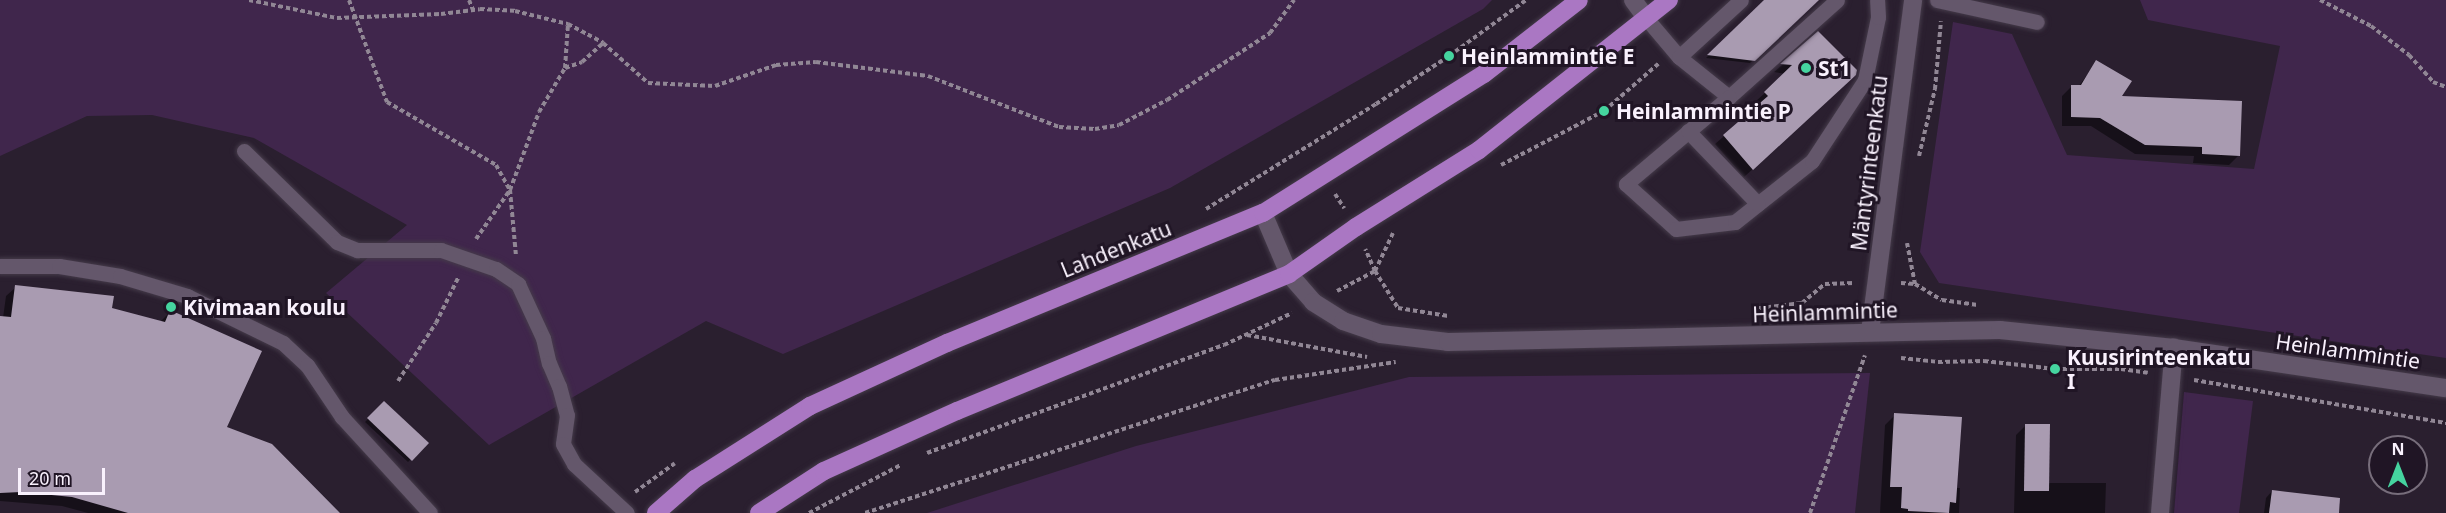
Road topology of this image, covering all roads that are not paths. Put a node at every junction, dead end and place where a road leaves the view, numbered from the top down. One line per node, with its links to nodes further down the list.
1 (1579, 0): 16 (main road, Lahdenkatu)
2 (1633, 0): 9 (street)
3 (1669, 0): 9 (main road)
4 (1741, 0): 11 (lane)
5 (1838, 0): 12 (lane)
6 (1877, 0): 15 (lane)
7 (1913, 0): 19 (street, Mäntyrinteenkatu)
8 (1940, 1): 10 (lane)
9 (1646, 18): 11 (lane); 18 (main road)
10 (2037, 22)
11 (1677, 53): 12 (lane)
12 (1729, 97): 13 (lane)
13 (1688, 131): 15 (lane); 15 (lane)
14 (244, 151): 22 (lane)
15 (1758, 204)
16 (1263, 213): 18 (street, Heinlammintie); 24 (main road, Lahdenkatu)
17 (0, 266): 23 (lane)
18 (1289, 274): 19 (street, Heinlammintie); 25 (main road)
19 (1870, 332): 20 (street, Heinlammintie)
20 (2174, 348): 21 (street, Heinlammintie); 26 (street)
21 (2446, 388)
22 (623, 510)
23 (430, 513)
24 (656, 513)
25 (759, 513)
26 (2160, 513)

